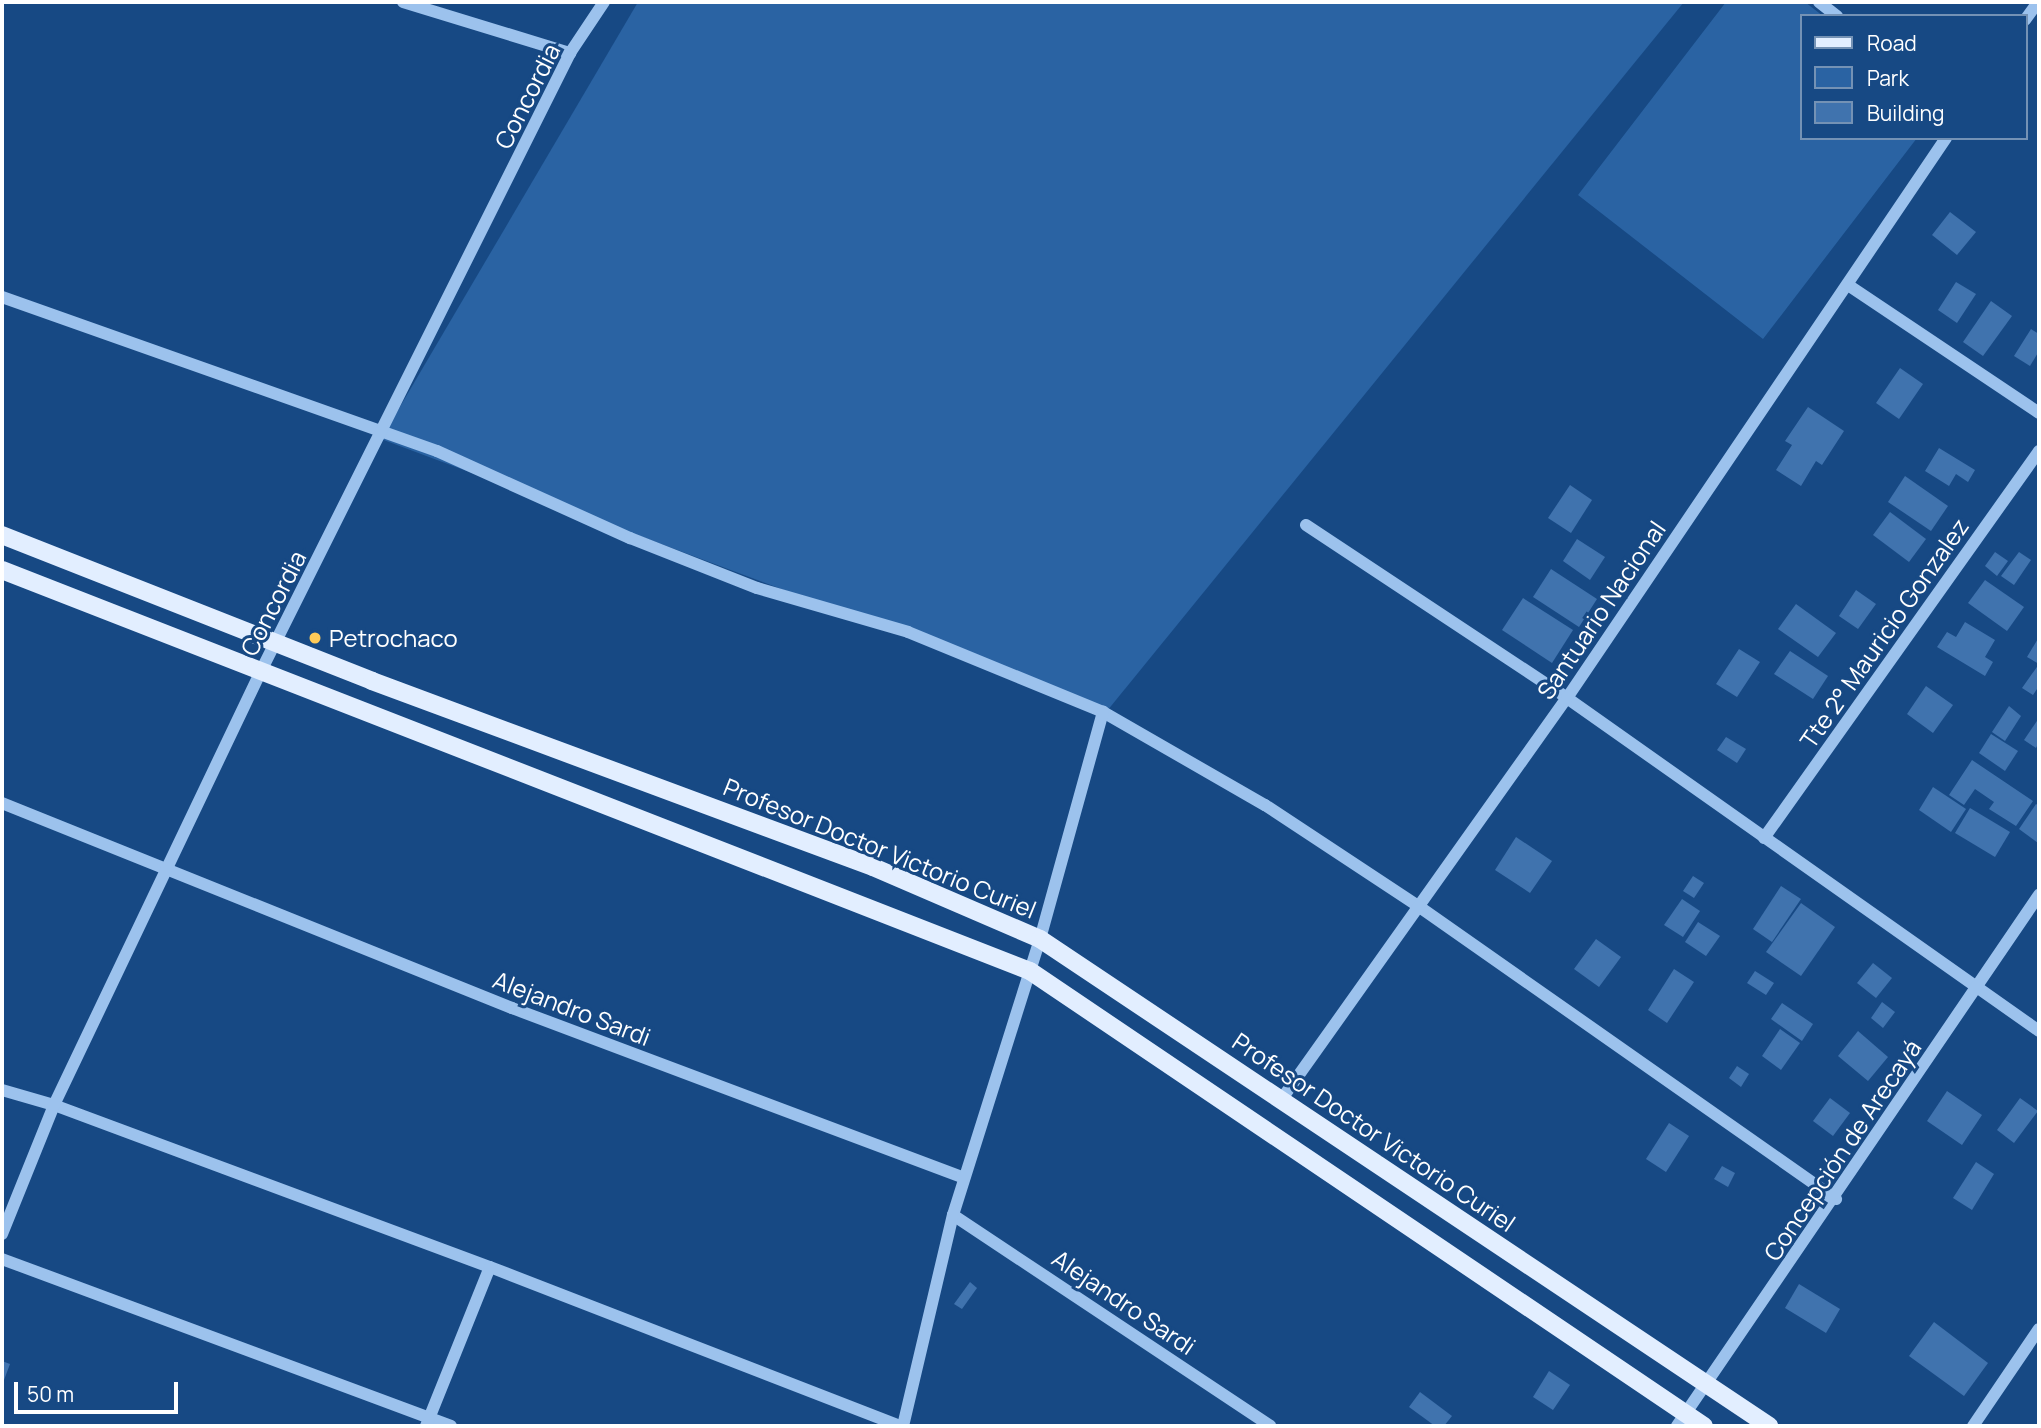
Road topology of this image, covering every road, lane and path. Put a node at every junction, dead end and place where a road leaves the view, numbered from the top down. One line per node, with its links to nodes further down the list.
1 (403, 2): 7 (street)
2 (604, 2): 7 (street, Concordia)
3 (1819, 2): 5 (street)
4 (2038, 2): 6 (street)
5 (1834, 14)
6 (2027, 17)
7 (570, 53): 12 (street, Concordia)
8 (1945, 140): 9 (street, Santuario Nacional)
9 (1848, 285): 11 (street); 19 (street, Santuario Nacional)
10 (2, 297): 12 (street)
11 (2039, 413)
12 (383, 433): 17 (street, Concordia); 20 (street)
13 (2039, 451): 22 (street, Tte 2° Mauricio Gonzalez)
14 (1306, 525): 19 (street)
15 (2, 535): 17 (main road, Profesor Doctor Victorio Curiel)
16 (2, 570): 18 (main road)
17 (278, 640): 18 (street, Concordia); 26 (main road, Profesor Doctor Victorio Curiel)
18 (262, 669): 23 (street, Concordia); 27 (main road)
19 (1567, 698): 22 (street); 25 (street, Santuario Nacional)
20 (1103, 712): 25 (street); 26 (street)
21 (2, 803): 23 (street, Alejandro Sardi)
22 (1763, 838): 28 (street)
23 (169, 868): 32 (street, Concordia); 33 (street, Alejandro Sardi)
24 (2039, 895): 28 (street, Concepción de Arecayá)
25 (1421, 908): 31 (street, Santuario Nacional); 34 (street)
26 (1040, 939): 27 (street); 31 (main road, Profesor Doctor Victorio Curiel)
27 (1030, 971): 33 (street); 41 (main road)
28 (1978, 987): 29 (street); 34 (street, Concepción de Arecayá)
29 (2039, 1031)
30 (2, 1090): 32 (street)
31 (1281, 1100): 40 (main road, Profesor Doctor Victorio Curiel)
32 (54, 1105): 36 (street, Concordia); 38 (street)
33 (964, 1178): 35 (street)
34 (1836, 1199): 40 (street, Concepción de Arecayá)
35 (953, 1215): 44 (street); 45 (street, Alejandro Sardi)
36 (2, 1234)
37 (2, 1259): 42 (street)
38 (490, 1267): 42 (street); 44 (street)
39 (2039, 1329): 48 (street)
40 (1707, 1384): 41 (street, Concepción de Arecayá); 47 (main road, Profesor Doctor Victorio Curiel)
41 (1681, 1420): 46 (main road)
42 (428, 1422): 43 (street)
43 (452, 1426)
44 (902, 1426)
45 (1270, 1426)
46 (1704, 1426)
47 (1769, 1426)
48 (1973, 1426)

